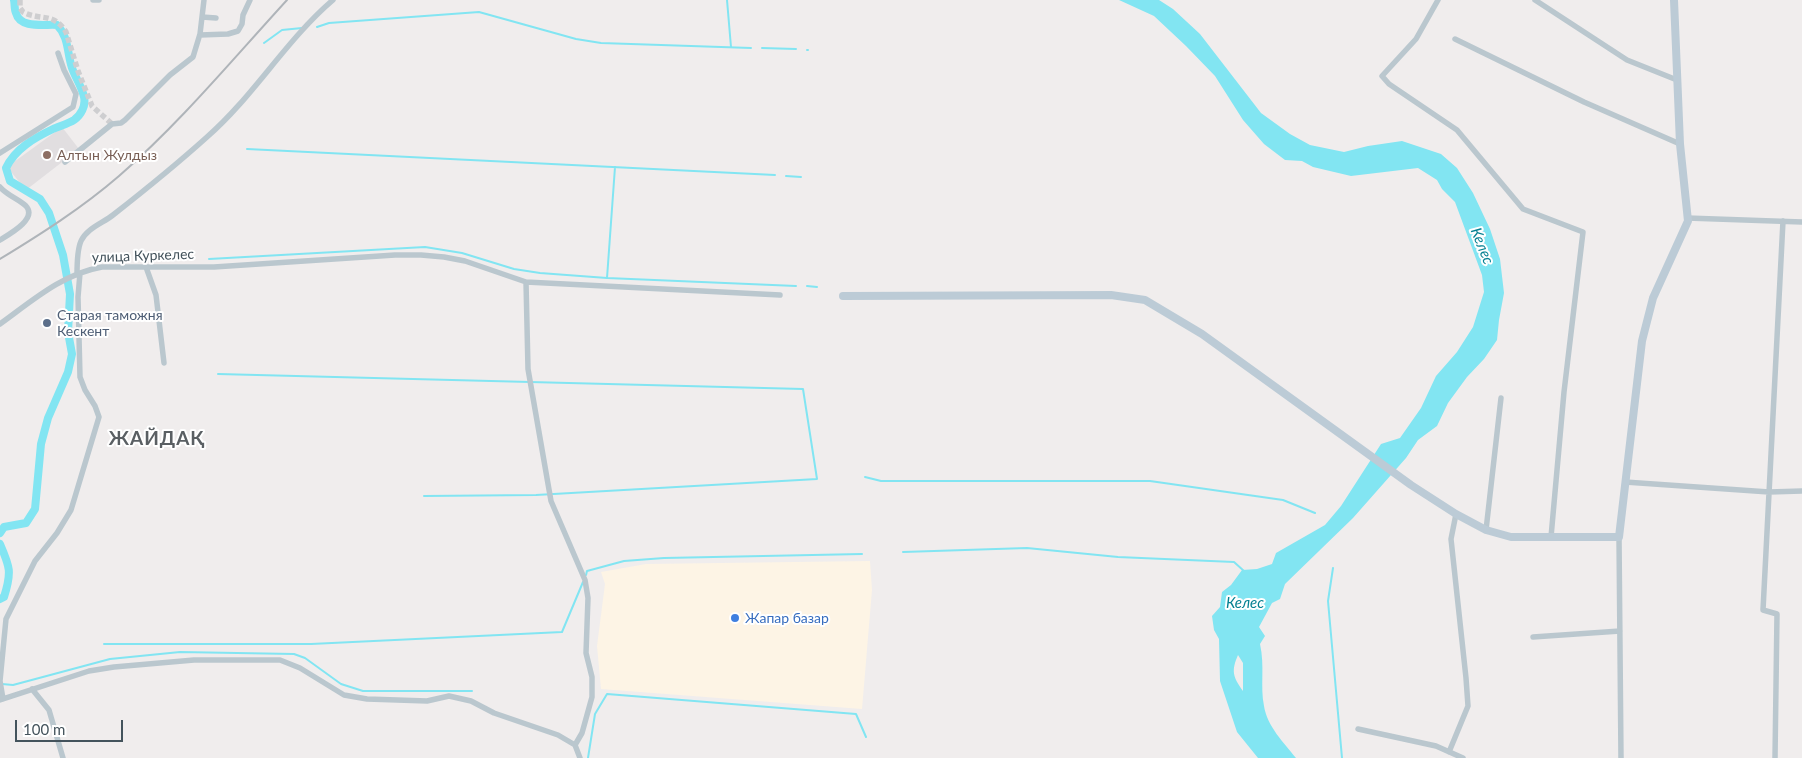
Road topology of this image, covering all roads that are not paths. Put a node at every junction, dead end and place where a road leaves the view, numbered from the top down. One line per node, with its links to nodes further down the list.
1 (93, 0): 2 (street)
2 (99, 0)
3 (204, 0): 9 (street)
4 (250, 0): 11 (street)
5 (333, 0): 24 (street)
6 (1438, 0): 36 (street)
7 (1535, 0): 14 (street)
8 (1674, 0): 14 (street)
9 (202, 17): 10 (street); 11 (street)
10 (216, 18)
11 (200, 35): 17 (street)
12 (1455, 39): 15 (street)
13 (58, 53): 16 (street)
14 (1677, 80): 15 (street)
15 (1680, 144): 19 (street)
16 (0, 153)
17 (65, 162)
18 (0, 187): 22 (street)
19 (1688, 218): 20 (street); 31 (street)
20 (1783, 221): 21 (street); 32 (street)
21 (1802, 222)
22 (0, 240)
23 (146, 267): 24 (street, улица Куркелес); 25 (street, улица Куркелес); 29 (street)
24 (78, 274): 28 (street, улица Куркелес); 40 (street)
25 (526, 282): 26 (street, улица Куркелес); 44 (street)
26 (780, 295)
27 (843, 296): 34 (street)
28 (0, 324)
29 (164, 364)
30 (1500, 398): 35 (street)
31 (1625, 482): 32 (street); 37 (street)
32 (1769, 492): 33 (street); 50 (street)
33 (1802, 492)
34 (1456, 514): 35 (street); 45 (street)
35 (1486, 530): 36 (street)
36 (1551, 537): 37 (street)
37 (1619, 537): 38 (street)
38 (1620, 631): 39 (street); 49 (street)
39 (1533, 637)
40 (1, 684): 42 (street)
41 (32, 688): 42 (street); 44 (street); 46 (street)
42 (2, 700)
43 (1358, 729): 45 (street)
44 (575, 745): 47 (street)
45 (1449, 752): 48 (street)
46 (63, 758)
47 (580, 758)
48 (1463, 758)
49 (1621, 758)
50 (1775, 758)

